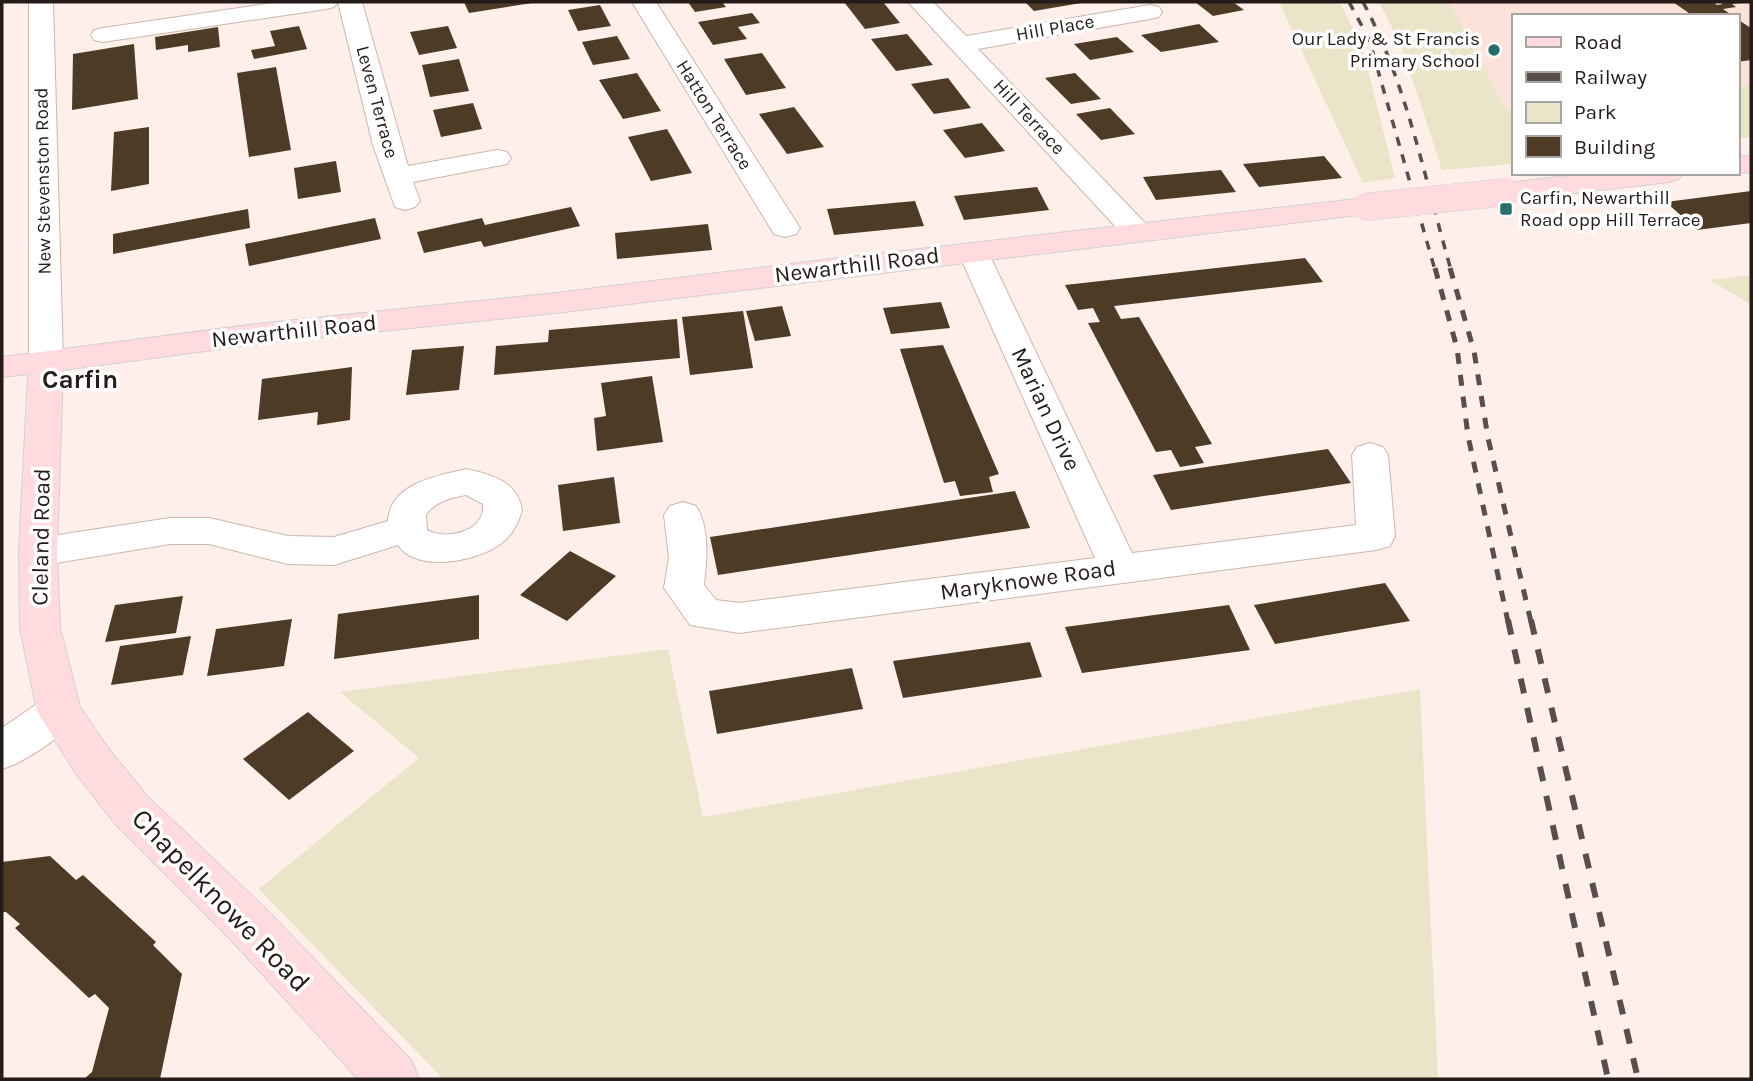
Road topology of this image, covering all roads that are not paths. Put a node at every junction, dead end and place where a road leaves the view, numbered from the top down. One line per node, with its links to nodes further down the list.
1 (41, 2): 14 (street, New Stevenston Road)
2 (326, 2): 7 (street)
3 (350, 2): 9 (street, Leven Terrace)
4 (644, 2): 11 (street, Hatton Terrace)
5 (920, 2): 8 (street, Hill Terrace)
6 (1150, 12): 8 (street, Hill Place)
7 (103, 35)
8 (961, 44): 12 (street, Hill Terrace)
9 (497, 159)
10 (1652, 175): 12 (main road, Newarthill Road, bridge)
11 (785, 228)
12 (1137, 232): 13 (main road, Newarthill Road)
13 (973, 251): 14 (main road, Newarthill Road); 20 (street, Marian Drive)
14 (46, 361): 15 (main road, Newarthill Road); 19 (main road, Cleland Road)
15 (2, 368)
16 (1370, 454): 20 (street, Maryknowe Road)
17 (683, 515): 20 (street, Maryknowe Road)
18 (405, 529): 19 (street)
19 (38, 552): 21 (main road, Cleland Road)
20 (1119, 567)
21 (59, 711): 22 (street); 23 (main road, Chapelknowe Road)
22 (2, 751)
23 (393, 1079)

